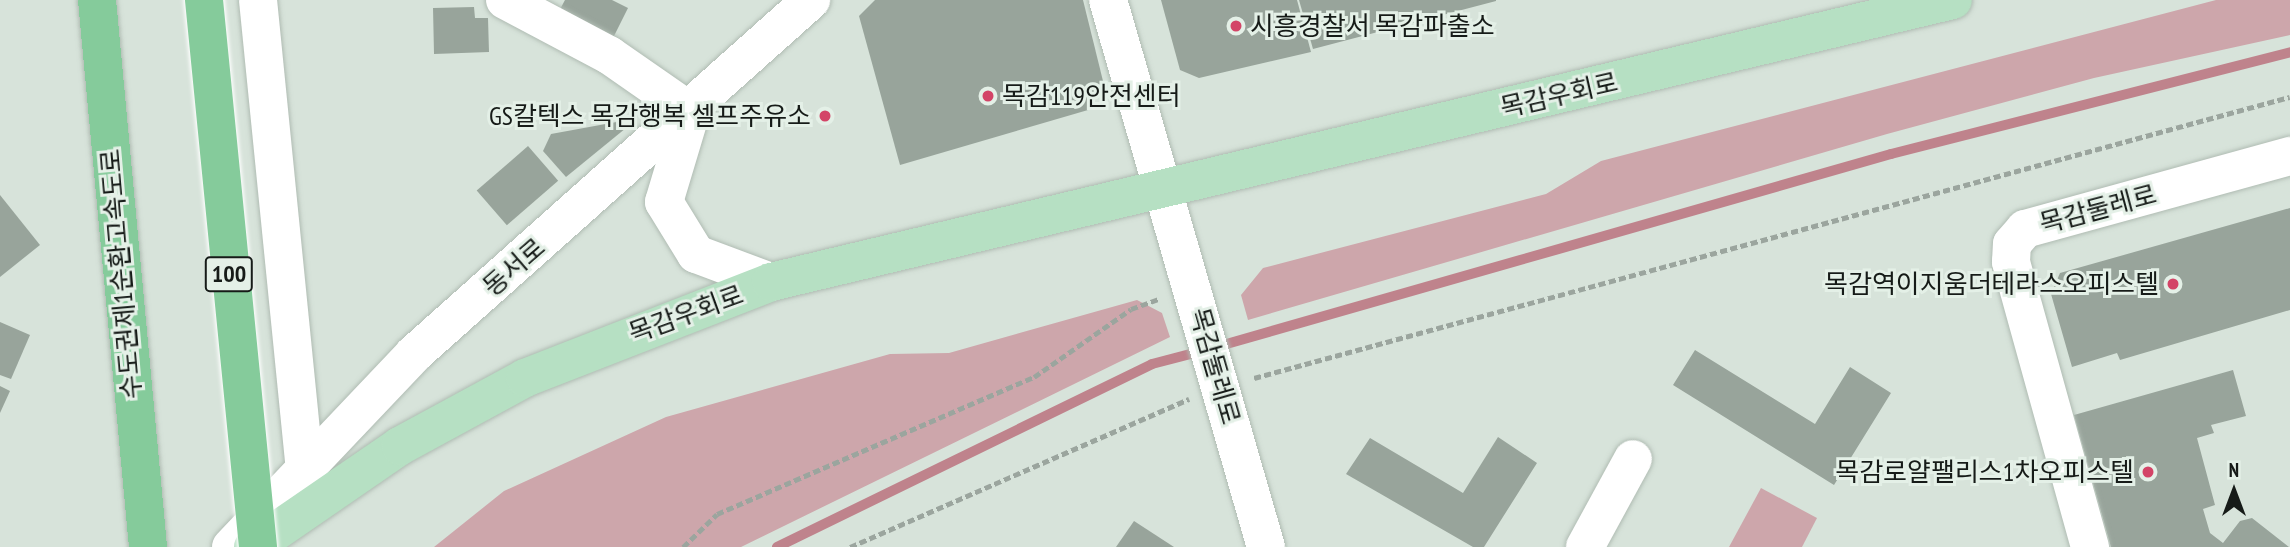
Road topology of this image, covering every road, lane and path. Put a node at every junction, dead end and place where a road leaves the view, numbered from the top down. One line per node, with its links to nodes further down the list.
1 (97, 0): 17 (highway, 수도권제1순환고속도로)
2 (204, 0): 19 (highway, 100, bridge)
3 (258, 0): 16 (street)
4 (505, 0): 9 (street)
5 (811, 0): 9 (street, 동서로)
6 (1108, 0): 11 (street)
7 (1940, 2): 11 (main road, 목감우회로)
8 (2290, 97): 14 (path)
9 (691, 112): 12 (street); 16 (street, 동서로)
10 (2290, 156): 24 (street, 목감둘레로)
11 (1163, 186): 12 (main road, 목감우회로); 13 (street, 목감둘레로)
12 (771, 282): 19 (main road, 목감우회로)
13 (1193, 288): 14 (street, 목감둘레로); 20 (path)
14 (1221, 388): 21 (path); 22 (street, 목감둘레로)
15 (1633, 459): 23 (street)
16 (305, 469): 18 (street, 동서로)
17 (148, 547)
18 (231, 547)
19 (255, 547)
20 (683, 547)
21 (850, 547)
22 (1266, 547)
23 (1585, 547)
24 (2090, 547)

